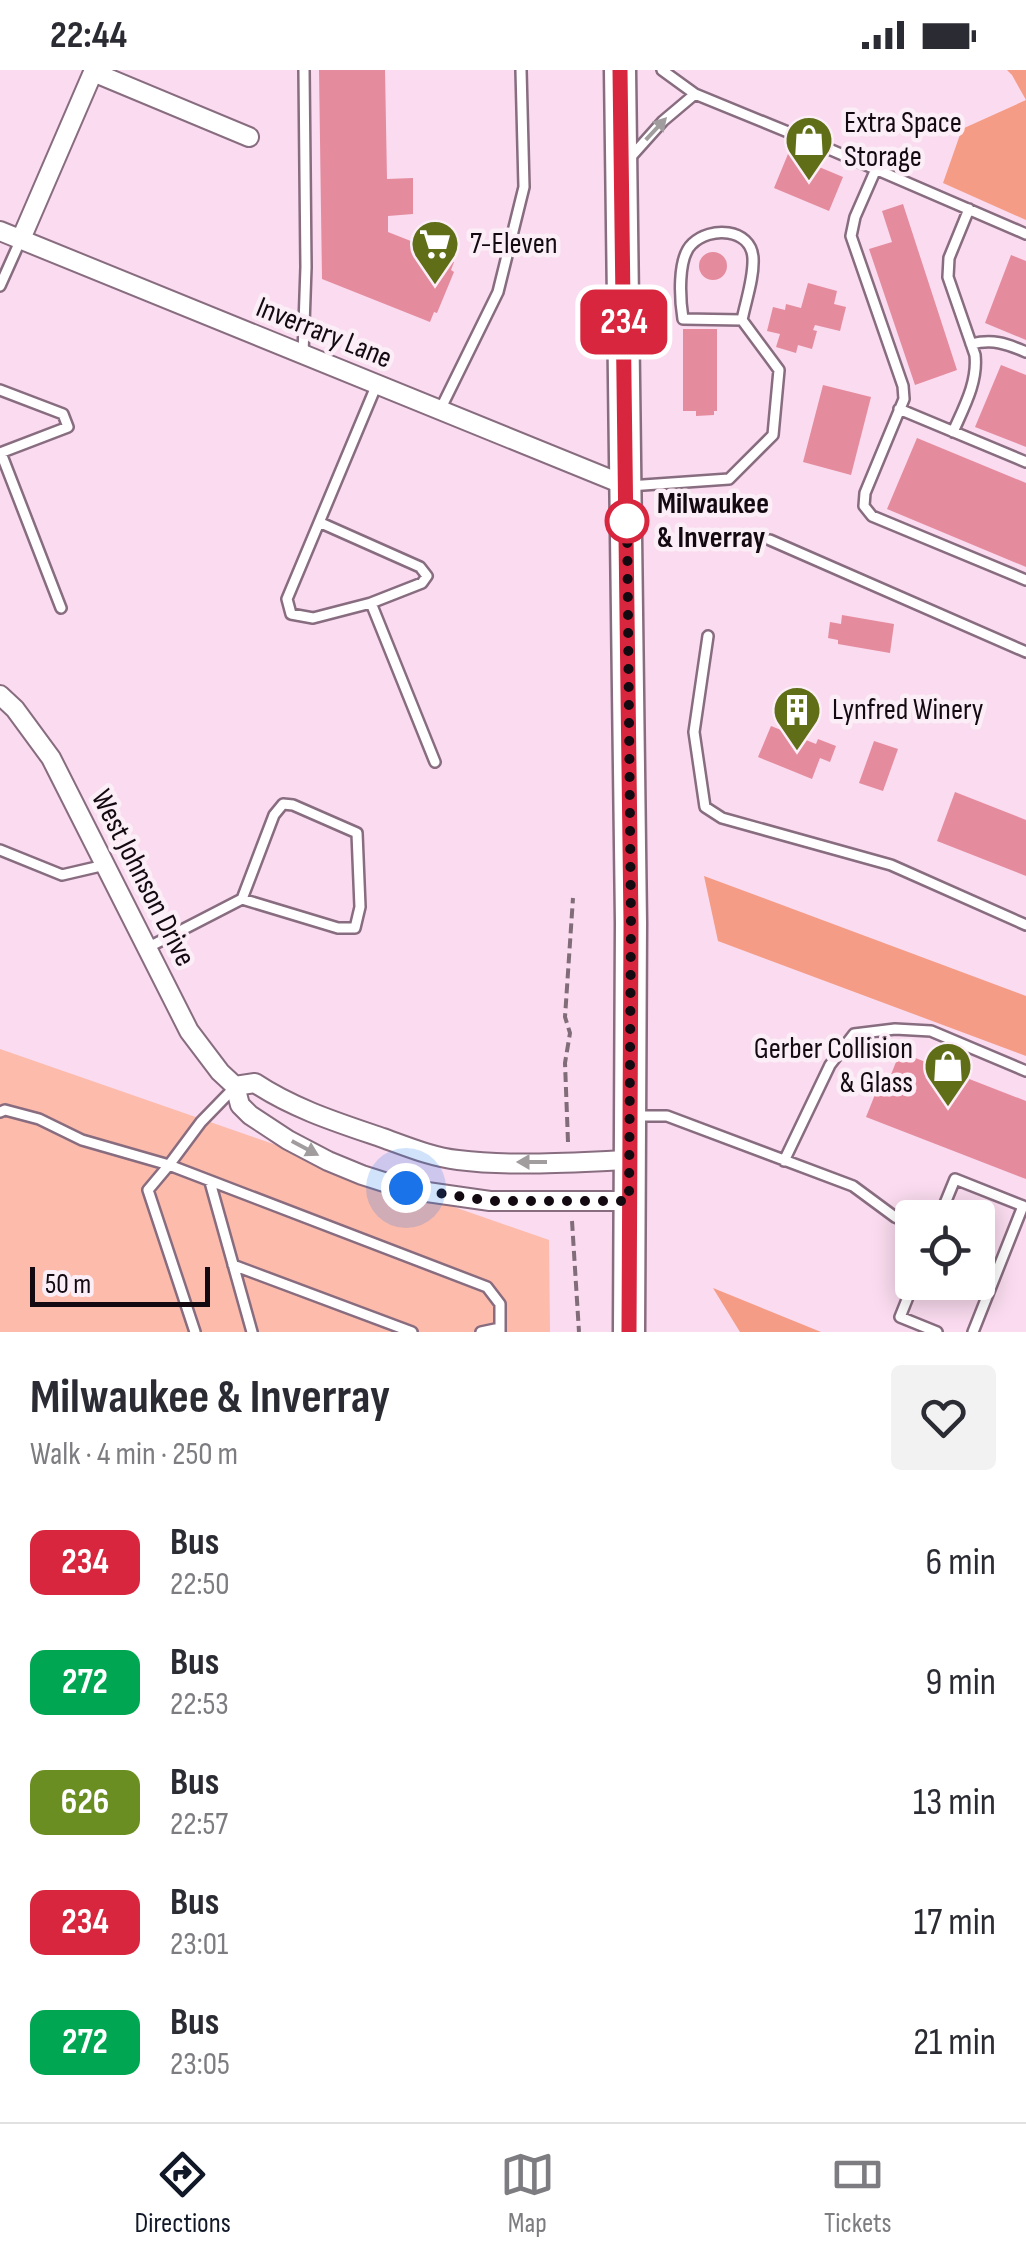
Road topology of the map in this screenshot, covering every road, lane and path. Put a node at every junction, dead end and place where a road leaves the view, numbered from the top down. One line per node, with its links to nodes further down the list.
1 (304, 70): 18 (lane)
2 (521, 70): 22 (lane)
3 (620, 70): 8 (main road)
4 (662, 70): 6 (lane)
5 (94, 71): 7 (street); 13 (street)
6 (695, 94): 8 (lane, one-way to 6); 9 (lane)
7 (249, 137)
8 (622, 168): 26 (main road)
9 (876, 169): 10 (lane); 21 (lane)
10 (969, 209): 12 (lane); 16 (lane)
11 (0, 231): 13 (street, Inverrary Lane)
12 (1026, 234)
13 (22, 239): 14 (lane); 18 (street, Inverrary Lane)
14 (0, 286)
15 (742, 320): 15 (lane); 26 (lane)
16 (971, 344): 17 (lane); 23 (lane)
17 (1026, 352)
18 (303, 354): 19 (street, Inverrary Lane)
19 (377, 384): 22 (street, Inverrary Lane); 27 (lane)
20 (0, 390): 24 (lane)
21 (900, 409): 23 (lane); 29 (lane)
22 (440, 410): 26 (street, Inverrary Lane)
23 (954, 432): 25 (lane)
24 (0, 453): 31 (lane)
25 (1026, 462)
26 (626, 486): 47 (main road)
27 (321, 523): 30 (lane); 30 (lane)
28 (770, 540): 33 (lane)
29 (1026, 580)
30 (371, 602): 35 (lane)
31 (61, 608)
32 (708, 636): 40 (lane)
33 (1026, 652)
34 (0, 695): 37 (street, West Johnson Drive)
35 (435, 762)
36 (0, 850): 37 (lane)
37 (106, 865): 41 (street, West Johnson Drive)
38 (573, 898): 50 (path)
39 (242, 899): 39 (lane); 41 (lane)
40 (1026, 925)
41 (147, 948): 45 (street, West Johnson Drive)
42 (958, 1043): 43 (lane); 44 (lane); 49 (lane)
43 (947, 1071)
44 (1026, 1071)
45 (236, 1086): 50 (street, one-way to 45); 51 (lane); 55 (street, West Johnson Drive, one-way to 55)
46 (0, 1112): 51 (lane)
47 (630, 1116): 48 (main road); 49 (lane)
48 (630, 1160): 50 (street); 54 (main road)
49 (784, 1160): 56 (lane)
50 (569, 1162)
51 (169, 1165): 52 (lane); 62 (lane)
52 (210, 1182): 57 (lane); 61 (lane)
53 (947, 1200): 58 (lane)
54 (629, 1201): 55 (street, West Johnson Drive); 67 (main road)
55 (571, 1202): 66 (path)
56 (895, 1217)
57 (234, 1265): 63 (lane); 64 (lane)
58 (995, 1278)
59 (907, 1300): 68 (lane)
60 (986, 1300): 69 (lane)
61 (500, 1330): 65 (lane)
62 (195, 1332)
63 (252, 1332)
64 (412, 1332)
65 (481, 1332)
66 (579, 1332)
67 (629, 1332)
68 (937, 1332)
69 (974, 1332)

